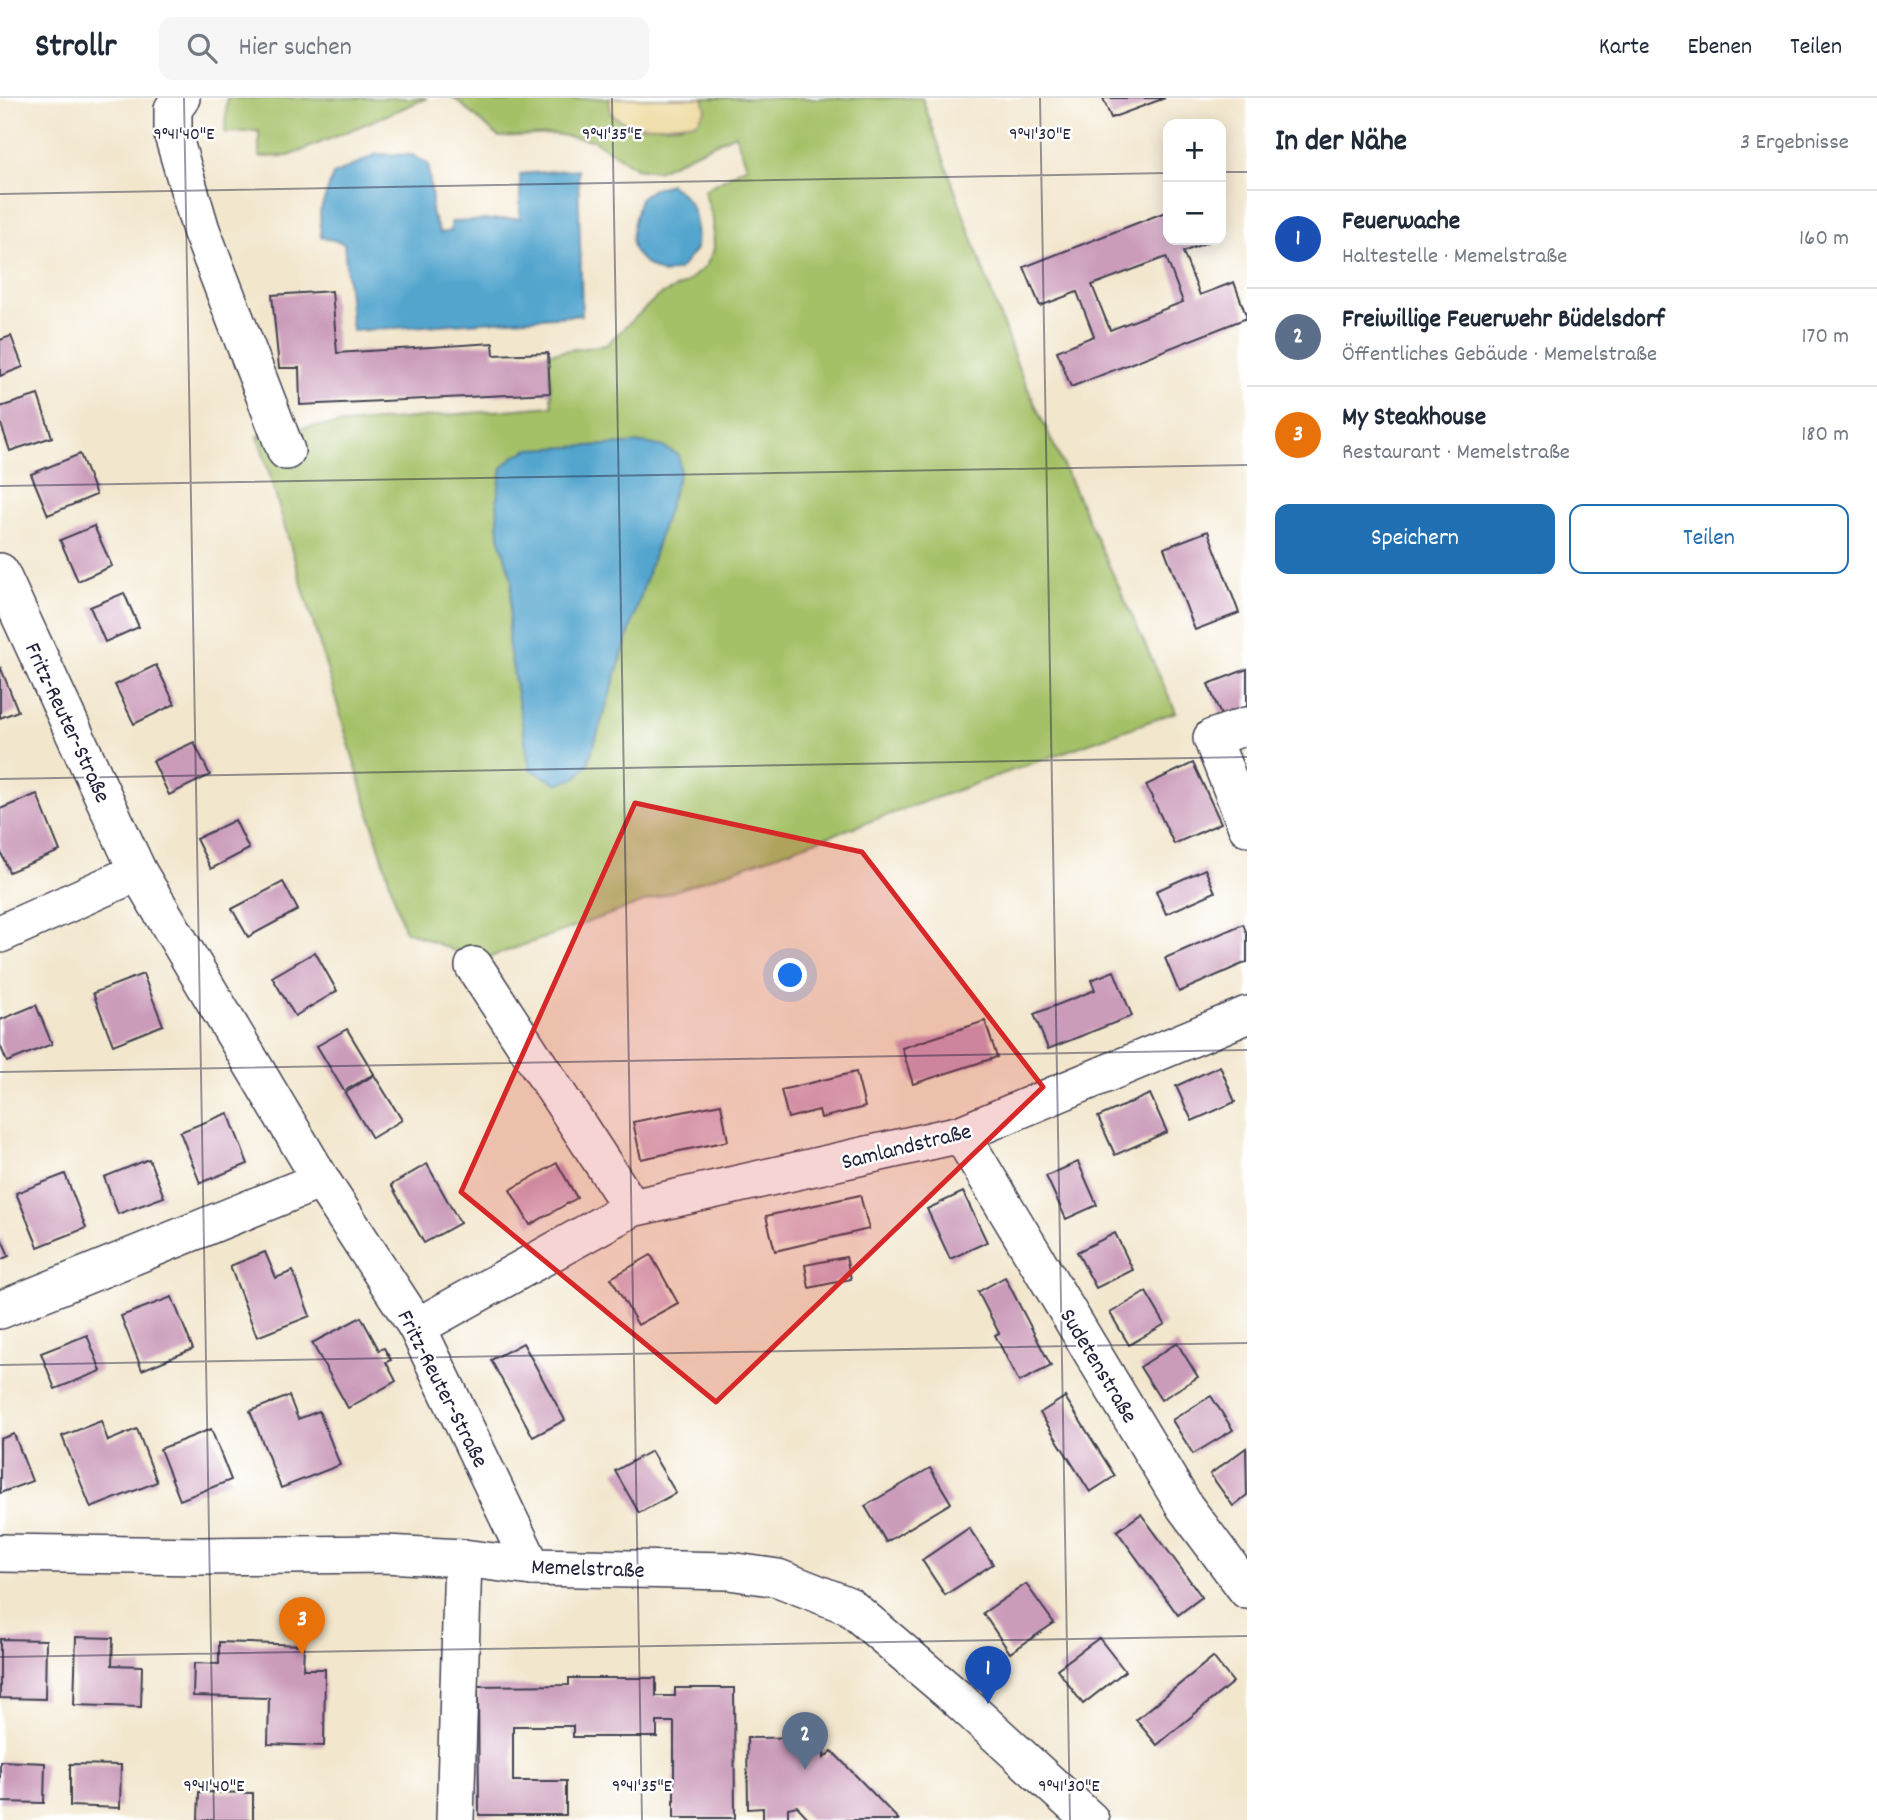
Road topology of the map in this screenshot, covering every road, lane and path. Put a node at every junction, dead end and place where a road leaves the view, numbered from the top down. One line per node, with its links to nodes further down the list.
1 (181, 98): 2 (street)
2 (286, 451)
3 (0, 572): 6 (street, Fritz-Reuter-Straße)
4 (1246, 726): 5 (street)
5 (1247, 827)
6 (138, 872): 7 (street); 11 (street, Fritz-Reuter-Straße)
7 (0, 934)
8 (474, 966): 12 (street)
9 (1247, 1015): 10 (street, Samlandstraße)
10 (961, 1134): 12 (street, Samlandstraße); 18 (street, Sudetenstraße)
11 (321, 1180): 13 (street); 14 (street, Fritz-Reuter-Straße)
12 (632, 1208): 14 (street, Samlandstraße)
13 (0, 1310)
14 (417, 1327): 17 (street, Fritz-Reuter-Straße)
15 (0, 1553): 16 (street, Memelstraße)
16 (463, 1558): 17 (street, Memelstraße); 19 (street)
17 (532, 1567): 20 (street, Memelstraße)
18 (1247, 1591)
19 (455, 1820)
20 (1090, 1820)

